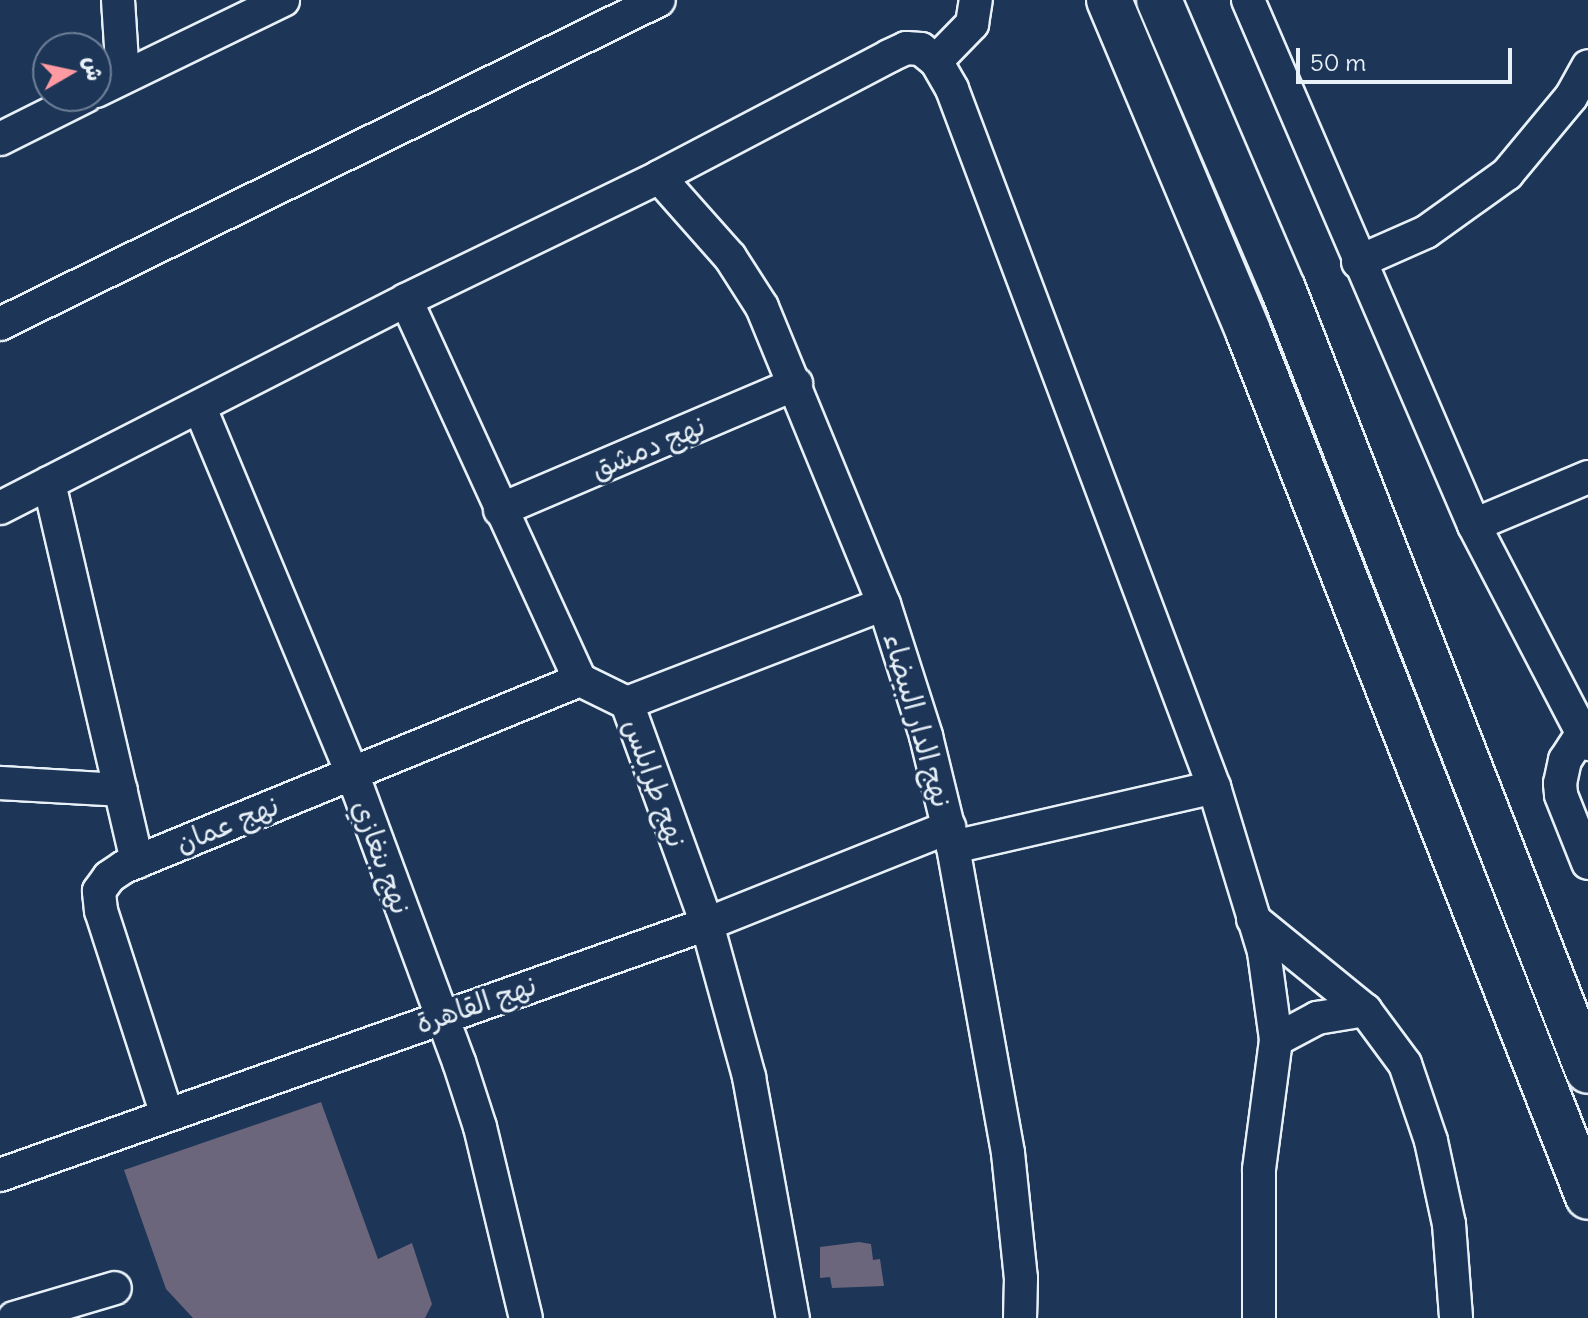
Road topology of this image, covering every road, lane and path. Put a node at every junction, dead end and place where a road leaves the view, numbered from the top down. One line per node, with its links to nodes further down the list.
1 (118, 0): 9 (street)
2 (283, 0): 11 (street)
3 (659, 0): 17 (street)
4 (976, 0): 8 (street)
5 (1109, 0): 44 (highway)
6 (1159, 0): 41 (highway)
7 (1248, 0): 15 (street)
8 (936, 61): 14 (street); 31 (street)
9 (112, 63)
10 (1588, 66): 15 (street)
11 (112, 83)
12 (54, 112): 13 (street)
13 (0, 139)
14 (659, 177): 16 (street); 18 (street, نهج الدار البيضاء)
15 (1358, 262): 24 (street)
16 (406, 300): 19 (street); 23 (street)
17 (0, 324)
18 (796, 384): 23 (street, نهج دمشق); 25 (street, نهج الدار البيضاء)
19 (200, 408): 21 (street); 29 (street, نهج بنغازي)
20 (1588, 477): 24 (street)
21 (49, 483): 22 (street); 32 (street)
22 (0, 508)
23 (500, 510): 26 (street)
24 (1474, 525): 28 (street)
25 (884, 604): 27 (street); 33 (street, نهج الدار البيضاء)
26 (580, 680): 27 (street, نهج طرابلس); 29 (street, نهج عمان)
27 (627, 703): 37 (street, نهج طرابلس)
28 (1585, 739): 35 (street)
29 (352, 773): 34 (street, نهج عمان); 39 (street, نهج بنغازي)
30 (0, 783): 32 (street)
31 (1214, 787): 33 (street, نهج القاهرة); 36 (street)
32 (121, 790): 34 (street)
33 (951, 837): 37 (street, نهج القاهرة); 49 (street, نهج الدار البيضاء)
34 (137, 862): 42 (street, نهج عمان)
35 (1588, 863)
36 (1253, 919): 38 (street); 40 (street)
37 (707, 924): 39 (street, نهج القاهرة); 48 (street, نهج طرابلس)
38 (1365, 1010): 40 (street); 51 (street)
39 (441, 1016): 42 (street, نهج القاهرة); 47 (street, نهج بنغازي)
40 (1276, 1040): 50 (street)
41 (1588, 1071)
42 (167, 1115): 43 (street, نهج القاهرة)
43 (0, 1175)
44 (1588, 1197)
45 (115, 1288): 46 (street)
46 (14, 1318)
47 (526, 1318)
48 (793, 1318)
49 (1020, 1318)
50 (1259, 1318)
51 (1456, 1318)

